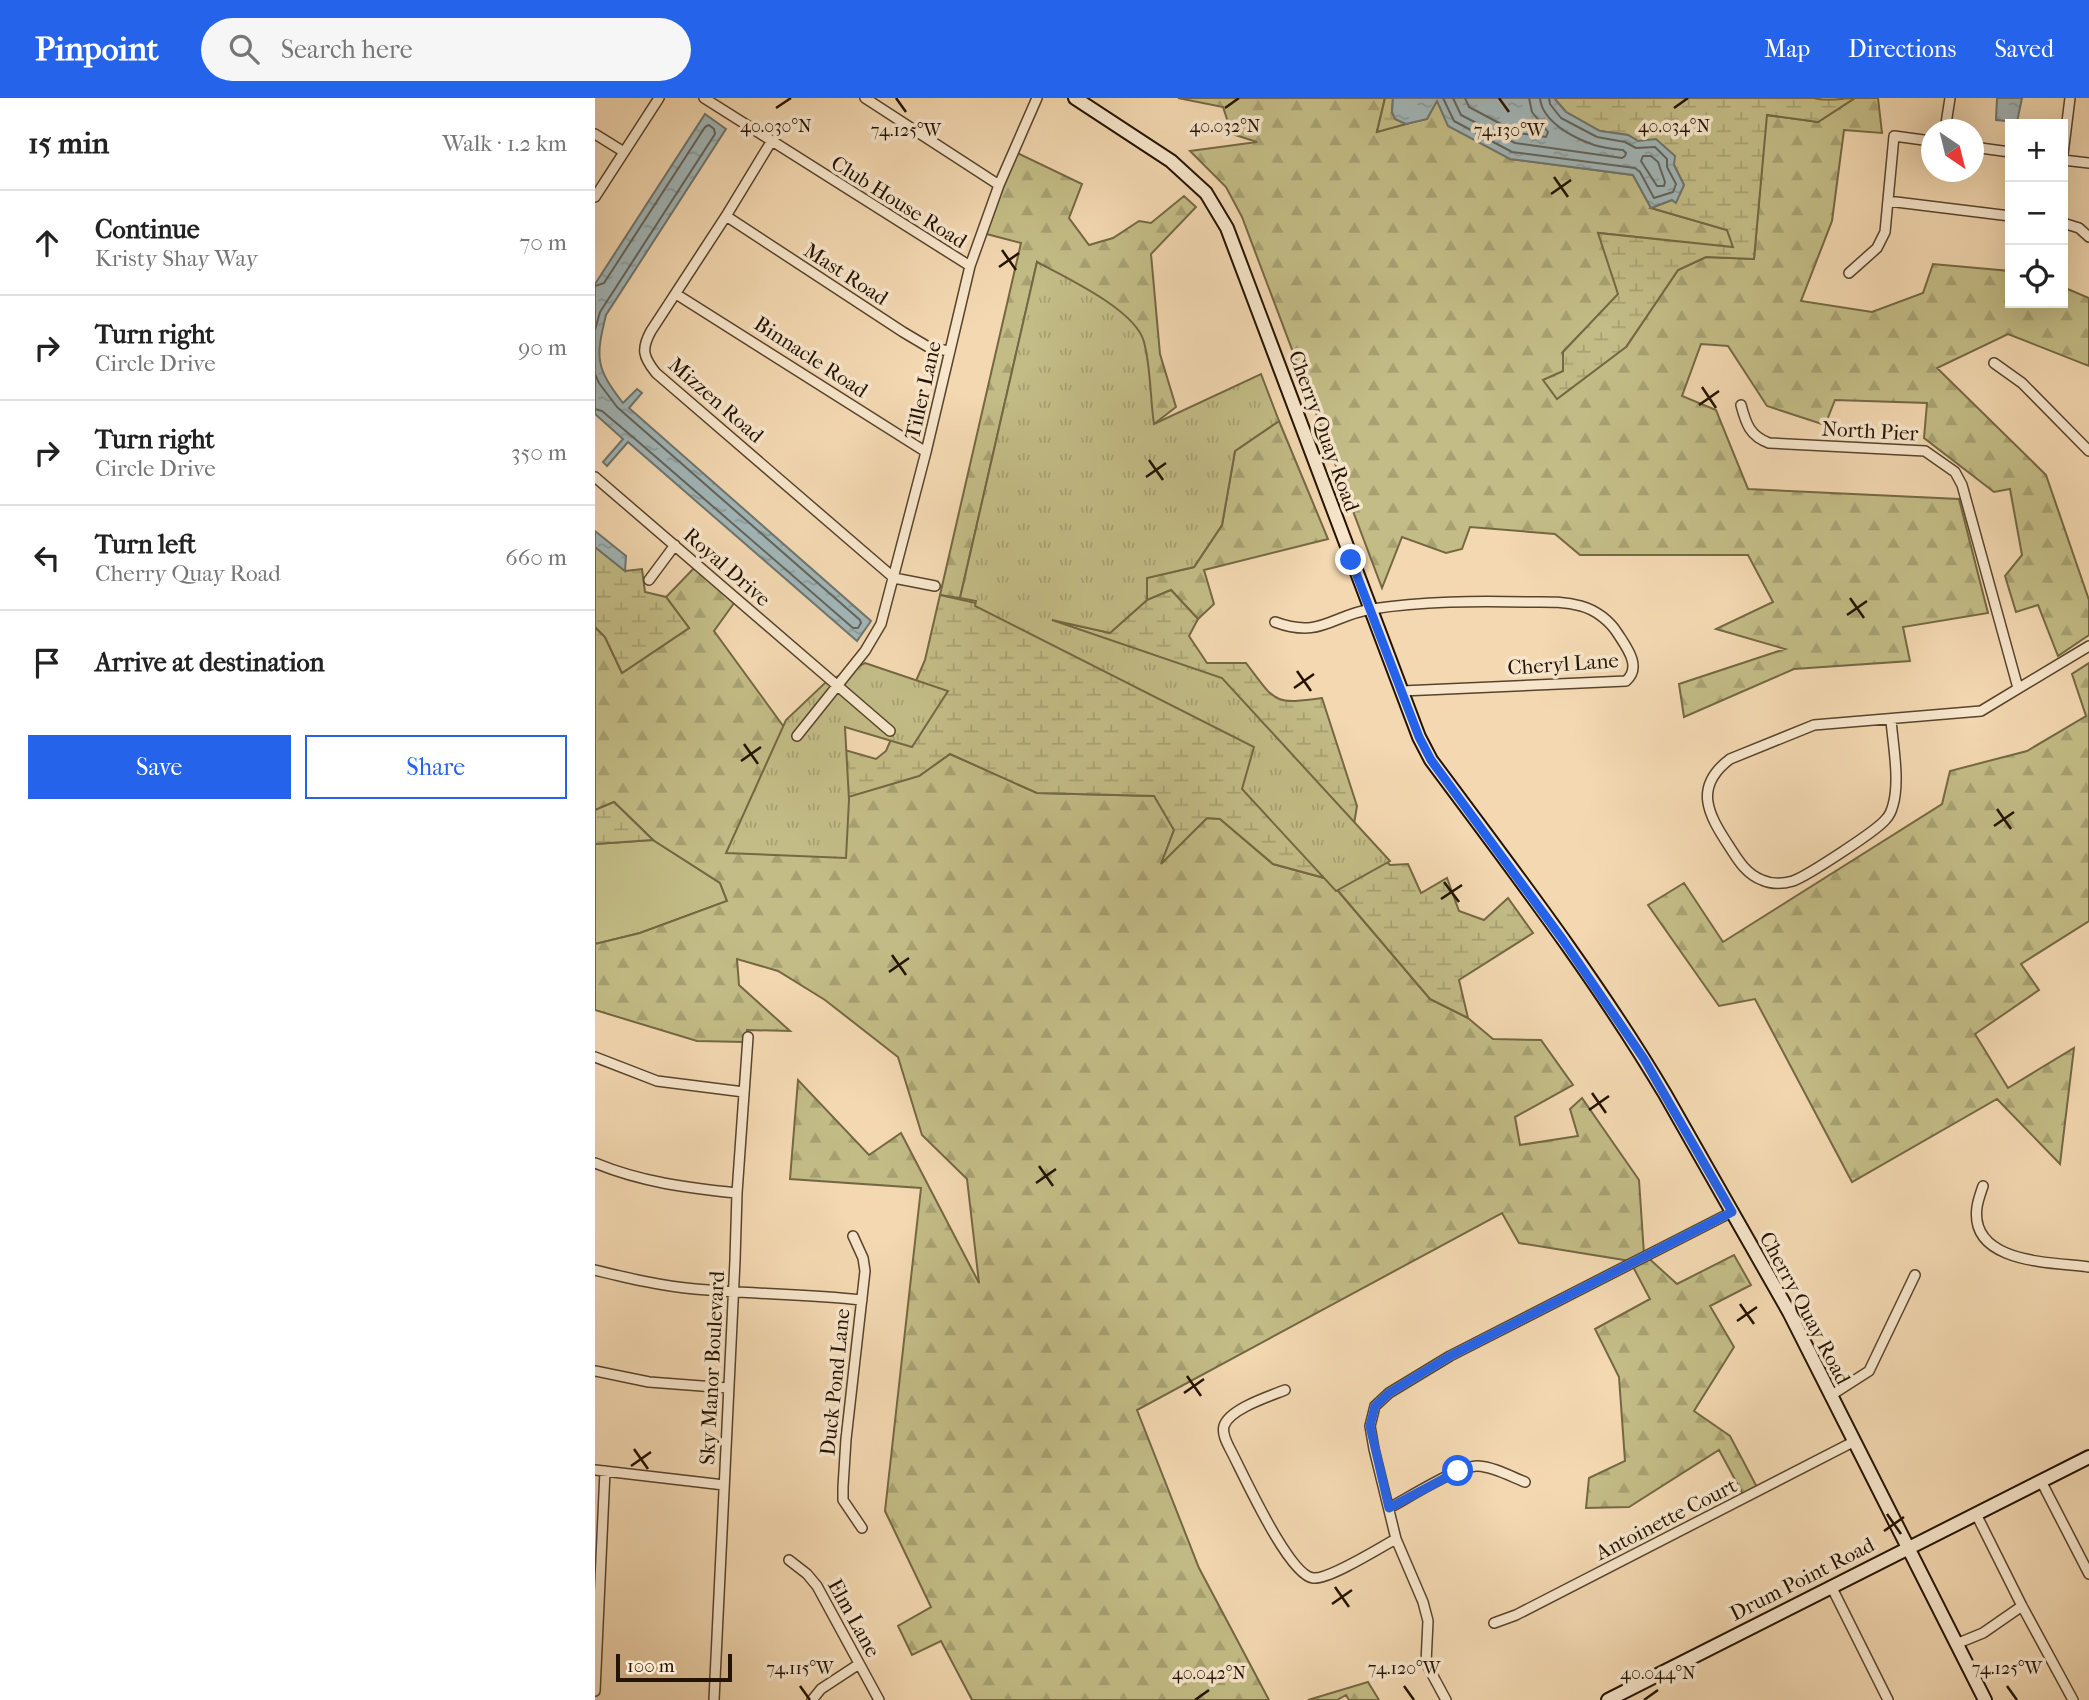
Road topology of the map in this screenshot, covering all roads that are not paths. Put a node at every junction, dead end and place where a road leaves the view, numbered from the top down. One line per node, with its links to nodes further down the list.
1 (659, 98): 15 (street)
2 (704, 98): 12 (street, Club House Road)
3 (865, 98): 18 (street)
4 (1037, 98): 18 (street, Tiller Lane)
5 (1075, 98): 38 (street, Cherry Quay Road)
6 (1950, 98): 8 (street)
7 (2070, 98): 9 (street)
8 (1947, 119)
9 (2067, 119)
10 (595, 134): 15 (street)
11 (1921, 140): 20 (street)
12 (771, 142): 22 (street, Mizzen Road); 25 (street, Club House Road)
13 (1984, 148): 14 (street)
14 (2005, 151)
15 (624, 152): 19 (street)
16 (2068, 161): 17 (street)
17 (2089, 163)
18 (999, 185): 25 (street, Tiller Lane)
19 (595, 197)
20 (1888, 201): 21 (street); 26 (street)
21 (2005, 215)
22 (726, 216): 27 (street, Mizzen Road); 28 (street, Mast Road)
23 (2068, 225): 24 (street)
24 (2089, 237)
25 (969, 266): 28 (street, Tiller Lane)
26 (1849, 273)
27 (676, 293): 32 (street, Binnacle Road); 35 (street, Mizzen Road)
28 (950, 351): 32 (street, Tiller Lane)
29 (1994, 363): 31 (street)
30 (1741, 405): 42 (street, North Pier)
31 (2089, 451)
32 (926, 452): 35 (street, Tiller Lane)
33 (595, 477): 34 (street, Royal Drive)
34 (675, 545): 36 (street); 41 (street, Royal Drive)
35 (894, 578): 37 (street, Mizzen Road); 41 (street, Tiller Lane)
36 (649, 580)
37 (935, 586)
38 (1370, 609): 39 (street); 43 (street, Cherry Quay Road); 43 (street, Cheryl Lane)
39 (1275, 622)
40 (2089, 646): 42 (street)
41 (836, 684): 45 (street); 46 (street, Tiller Lane)
42 (2018, 688): 44 (street)
43 (1402, 691): 53 (street, Cherry Quay Road)
44 (1891, 720): 44 (street)
45 (890, 731)
46 (797, 736)
47 (748, 1037): 49 (street, Sky Manor Boulevard)
48 (595, 1057): 49 (street)
49 (744, 1092): 52 (street, Sky Manor Boulevard)
50 (595, 1163): 52 (street)
51 (1983, 1186): 55 (street)
52 (737, 1193): 58 (street, Sky Manor Boulevard)
53 (1732, 1212): 63 (street, Cherry Quay Road); 70 (street)
54 (853, 1236): 59 (street, Duck Pond Lane)
55 (2089, 1267)
56 (595, 1270): 58 (street)
57 (1915, 1275): 63 (street)
58 (733, 1291): 59 (street); 61 (street, Sky Manor Boulevard)
59 (862, 1300): 72 (street, Duck Pond Lane)
60 (595, 1371): 61 (street)
61 (728, 1388): 69 (street, Sky Manor Boulevard)
62 (1285, 1390): 73 (street)
63 (1830, 1396): 64 (street, Cherry Quay Road)
64 (1853, 1442): 74 (street, Cherry Quay Road); 79 (street, Antoinette Court)
65 (2089, 1457): 67 (street, Drum Point Road)
66 (600, 1470): 69 (street); 82 (street)
67 (2042, 1481): 71 (street, Drum Point Road); 76 (street)
68 (1525, 1482): 70 (street)
69 (724, 1485): 84 (street, Sky Manor Boulevard)
70 (1389, 1508): 73 (street)
71 (1976, 1514): 74 (street, Drum Point Road); 78 (street)
72 (862, 1528)
73 (1396, 1539): 87 (street)
74 (1906, 1548): 77 (street, Drum Point Road); 80 (street, Cherry Quay Road)
75 (789, 1560): 81 (street, Elm Lane)
76 (2089, 1574)
77 (1832, 1586): 83 (street, Drum Point Road); 89 (street)
78 (2022, 1606): 80 (street); 91 (street)
79 (1494, 1623)
80 (1956, 1644): 90 (street, Cherry Quay Road)
81 (859, 1664): 85 (street); 86 (street, Elm Lane)
82 (595, 1691)
83 (1629, 1695): 88 (street, Drum Point Road)
84 (714, 1700)
85 (812, 1700)
86 (879, 1700)
87 (1446, 1700)
88 (1608, 1700)
89 (1888, 1700)
90 (1985, 1700)
91 (2073, 1700)

